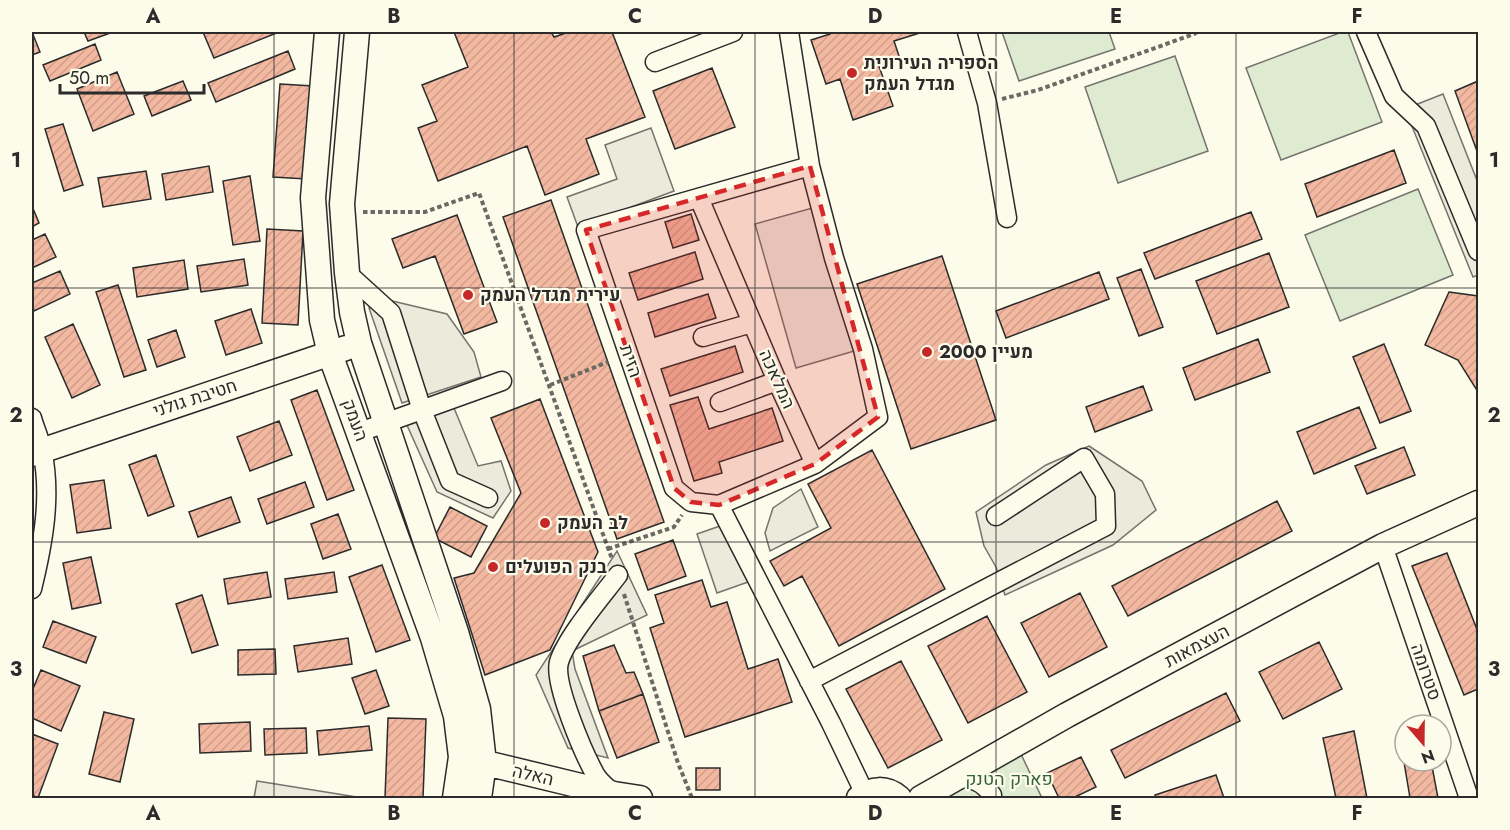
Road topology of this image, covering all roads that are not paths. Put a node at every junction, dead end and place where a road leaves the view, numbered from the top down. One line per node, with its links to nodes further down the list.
1 (327, 32): 16 (main road, העמק)
2 (357, 32): 12 (main road, העמק)
3 (734, 32): 7 (street)
4 (789, 32): 8 (street)
5 (967, 32): 10 (street)
6 (1366, 32): 11 (street)
7 (656, 62)
8 (810, 166): 9 (street, הזית); 25 (street)
9 (699, 198): 13 (street, המלאכה); 28 (street, הזית)
10 (1007, 218)
11 (1479, 250)
12 (346, 273): 15 (main road, העמק); 20 (street)
13 (752, 323): 14 (street); 18 (street, המלאכה)
14 (703, 337)
15 (359, 343): 16 (main road, חטיבת גולני); 22 (main road, העמק)
16 (330, 354): 23 (main road, העמק); 24 (main road, חטיבת גולני)
17 (502, 381): 20 (street)
18 (777, 381): 19 (street); 25 (street, המלאכה)
19 (720, 402)
20 (422, 410): 22 (street); 26 (street)
21 (32, 418): 24 (street)
22 (385, 423): 23 (street); 35 (main road, העמק)
23 (360, 432): 34 (main road, העמק)
24 (37, 452): 32 (street)
25 (815, 464): 28 (street)
26 (488, 498)
27 (1479, 503): 30 (main road, העצמאות)
28 (719, 505): 33 (street)
29 (996, 516): 33 (street)
30 (1383, 546): 36 (main road, העצמאות); 45 (street, סטרומה)
31 (618, 575): 37 (street)
32 (32, 589)
33 (810, 681): 39 (street)
34 (461, 757): 35 (main road, האלה); 40 (main road, העמק)
35 (484, 763): 37 (main road, האלה); 41 (main road, העמק)
36 (957, 777): 38 (street); 44 (main road, העצמאות)
37 (614, 794): 42 (main road, האלה)
38 (992, 795)
39 (862, 796): 43 (main road)
40 (455, 798)
41 (479, 798)
42 (640, 798)
43 (899, 798)
44 (921, 798)
45 (1469, 798)

